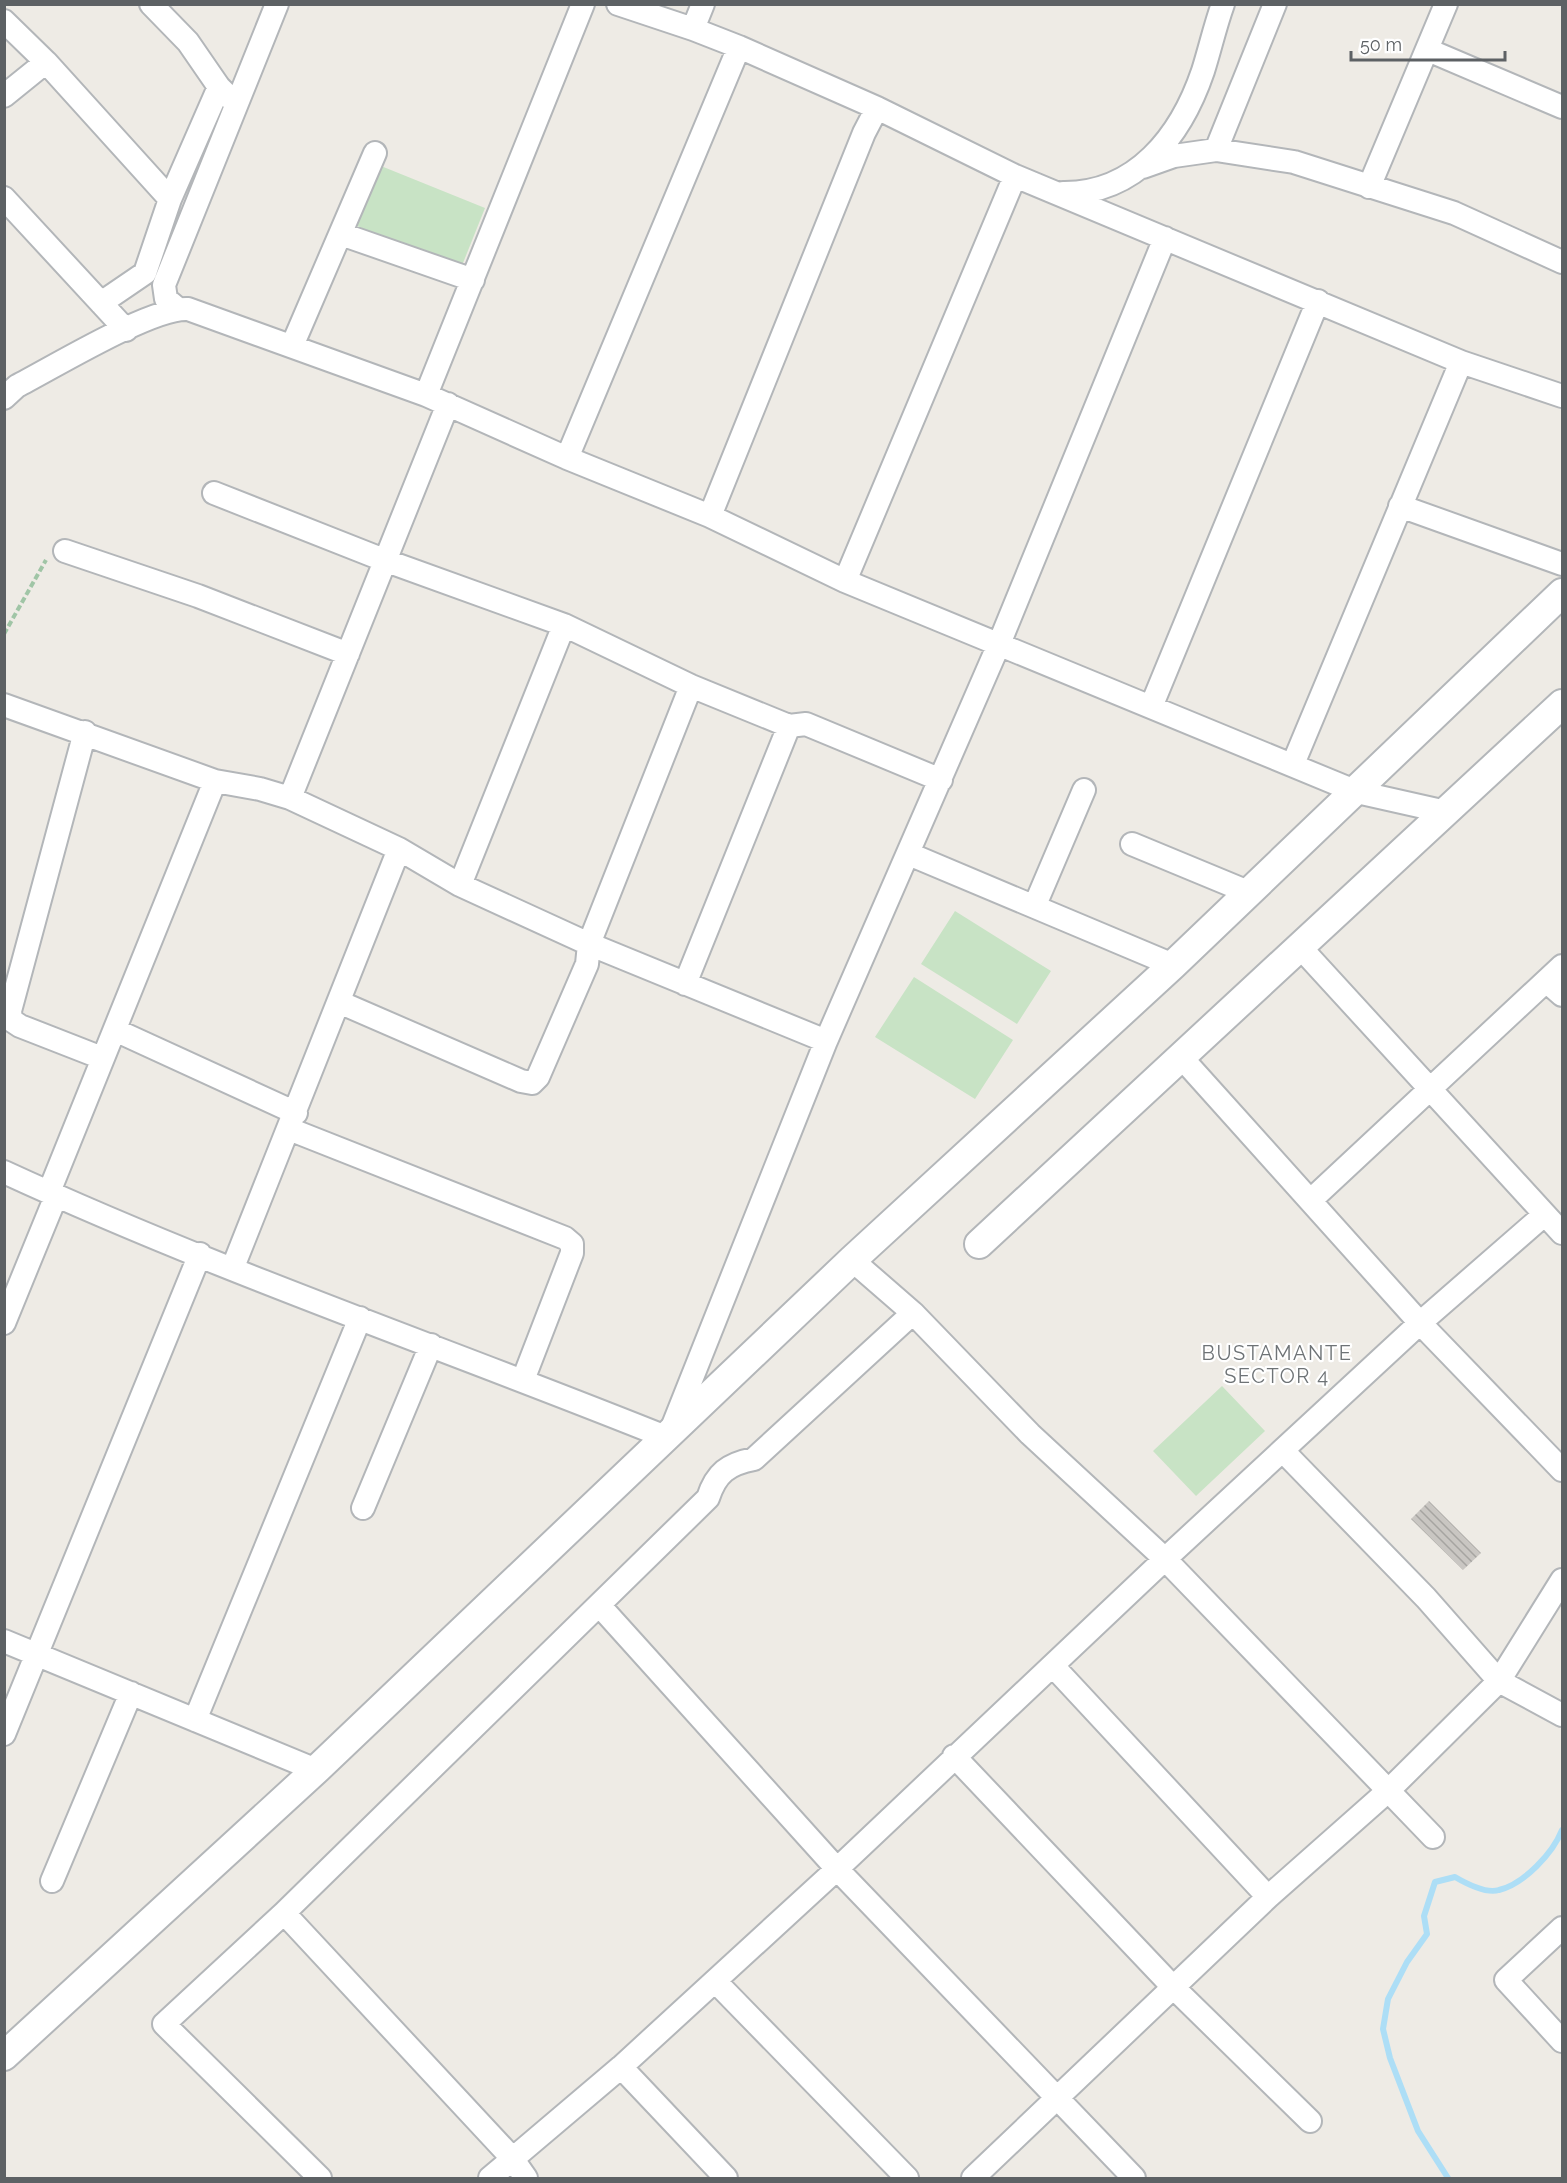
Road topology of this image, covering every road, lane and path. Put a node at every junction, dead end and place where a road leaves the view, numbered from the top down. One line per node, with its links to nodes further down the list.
1 (151, 4): 14 (street)
2 (277, 4): 16 (street)
3 (584, 4): 30 (street)
4 (618, 4): 10 (street)
5 (703, 4): 10 (street)
6 (1223, 4): 21 (street)
7 (1275, 4): 19 (street)
8 (1446, 4): 12 (street)
9 (4, 21): 13 (street)
10 (693, 29): 11 (street)
11 (739, 47): 18 (street); 41 (street)
12 (1428, 50): 17 (street); 23 (street)
13 (46, 62): 15 (street); 26 (street)
14 (219, 87): 16 (street); 26 (street)
15 (4, 96)
16 (237, 105): 33 (street)
17 (1563, 107)
18 (877, 108): 22 (street); 44 (street)
19 (1216, 150): 21 (street); 23 (street)
20 (375, 153): 27 (street)
21 (1143, 167): 24 (street)
22 (1015, 176): 24 (street); 48 (street)
23 (1370, 187): 29 (street)
24 (1056, 193): 28 (street)
25 (4, 198): 32 (street)
26 (170, 199): 32 (street)
27 (341, 234): 30 (street); 35 (street)
28 (1166, 238): 31 (street); 52 (street)
29 (1563, 262)
30 (473, 280): 38 (street)
31 (1318, 301): 36 (street); 57 (street)
32 (101, 303): 34 (street)
33 (178, 309): 34 (street); 35 (street)
34 (126, 330): 37 (street)
35 (291, 346): 38 (street)
36 (1461, 362): 39 (street); 43 (street)
37 (9, 386)
38 (426, 395): 40 (street)
39 (1563, 396)
40 (448, 404): 41 (street); 46 (street)
41 (567, 458): 44 (street)
42 (214, 493): 46 (street)
43 (1400, 506): 47 (street); 60 (street)
44 (710, 516): 48 (street)
45 (65, 550): 51 (path); 53 (street)
46 (384, 560): 50 (street); 53 (street)
47 (1563, 564)
48 (845, 581): 52 (street)
49 (1563, 593): 64 (street)
50 (564, 625): 54 (street); 70 (street)
51 (4, 634)
52 (999, 644): 57 (street); 61 (street)
53 (348, 654): 65 (street)
54 (691, 686): 58 (street); 73 (street)
55 (1563, 704): 66 (street)
56 (4, 705): 59 (street)
57 (1151, 707): 60 (street)
58 (789, 726): 61 (street); 77 (street)
59 (85, 732): 62 (street); 82 (street)
60 (1293, 764): 64 (street)
61 (941, 780): 69 (street)
62 (214, 781): 65 (street); 79 (street)
63 (1084, 790): 72 (street)
64 (1357, 792): 66 (street); 71 (street)
65 (290, 798): 68 (street)
66 (1446, 812): 74 (street)
67 (1131, 844): 71 (street)
68 (399, 849): 70 (street); 78 (street)
69 (909, 854): 72 (street); 80 (street)
70 (460, 885): 73 (street)
71 (1248, 892): 75 (street)
72 (1035, 905): 75 (street)
73 (589, 944): 77 (street); 78 (street)
74 (1300, 947): 81 (street); 83 (street)
75 (1173, 965): 92 (street)
76 (1557, 981): 83 (street)
77 (685, 984): 80 (street)
78 (339, 1002): 84 (street)
79 (115, 1030): 82 (street); 84 (street)
80 (826, 1041): 100 (street)
81 (1181, 1057): 87 (street); 90 (street)
82 (102, 1058): 86 (street)
83 (1431, 1088): 87 (street); 88 (street)
84 (292, 1121): 93 (street); 99 (street)
85 (4, 1172): 86 (street)
86 (52, 1194): 91 (street); 96 (street)
87 (1311, 1200): 97 (street)
88 (1544, 1215): 89 (street); 97 (street)
89 (1563, 1233)
90 (979, 1244)
91 (200, 1254): 93 (street); 108 (street)
92 (852, 1260): 94 (street); 100 (street)
93 (233, 1267): 95 (street)
94 (913, 1313): 104 (street); 106 (street)
95 (360, 1318): 98 (street); 113 (street)
96 (4, 1323)
97 (1420, 1323): 101 (street); 102 (street)
98 (431, 1345): 99 (street); 103 (street)
99 (523, 1380): 100 (street)
100 (668, 1438): 116 (street)
101 (1283, 1451): 104 (street); 110 (street)
102 (1563, 1470)
103 (363, 1508)
104 (1165, 1559): 109 (street); 117 (street)
105 (1563, 1580): 110 (street)
106 (598, 1605): 119 (street); 122 (street)
107 (4, 1641): 108 (street)
108 (36, 1654): 111 (street); 114 (street)
109 (1053, 1666): 115 (street); 121 (street)
110 (1499, 1681): 112 (street); 117 (street)
111 (131, 1693): 113 (street); 120 (street)
112 (1563, 1715)
113 (195, 1720): 116 (street)
114 (4, 1734)
115 (954, 1756): 119 (street); 125 (street)
116 (316, 1770): 127 (street)
117 (1389, 1790): 118 (street); 121 (street)
118 (1433, 1837)
119 (837, 1869): 124 (street); 129 (street)
120 (52, 1881)
121 (1268, 1897): 125 (street)
122 (284, 1914): 131 (street); 132 (street)
123 (1563, 1928): 126 (street)
124 (715, 1981): 128 (street); 136 (street)
125 (1173, 1987): 129 (street); 130 (street)
126 (1563, 2041)
127 (4, 2056)
128 (621, 2067): 131 (street); 135 (street)
129 (1058, 2101): 137 (street); 138 (street)
130 (1310, 2121)
131 (512, 2158): 133 (street); 134 (street)
132 (311, 2175)
133 (490, 2178)
134 (526, 2178)
135 (726, 2178)
136 (907, 2178)
137 (973, 2178)
138 (1134, 2178)

